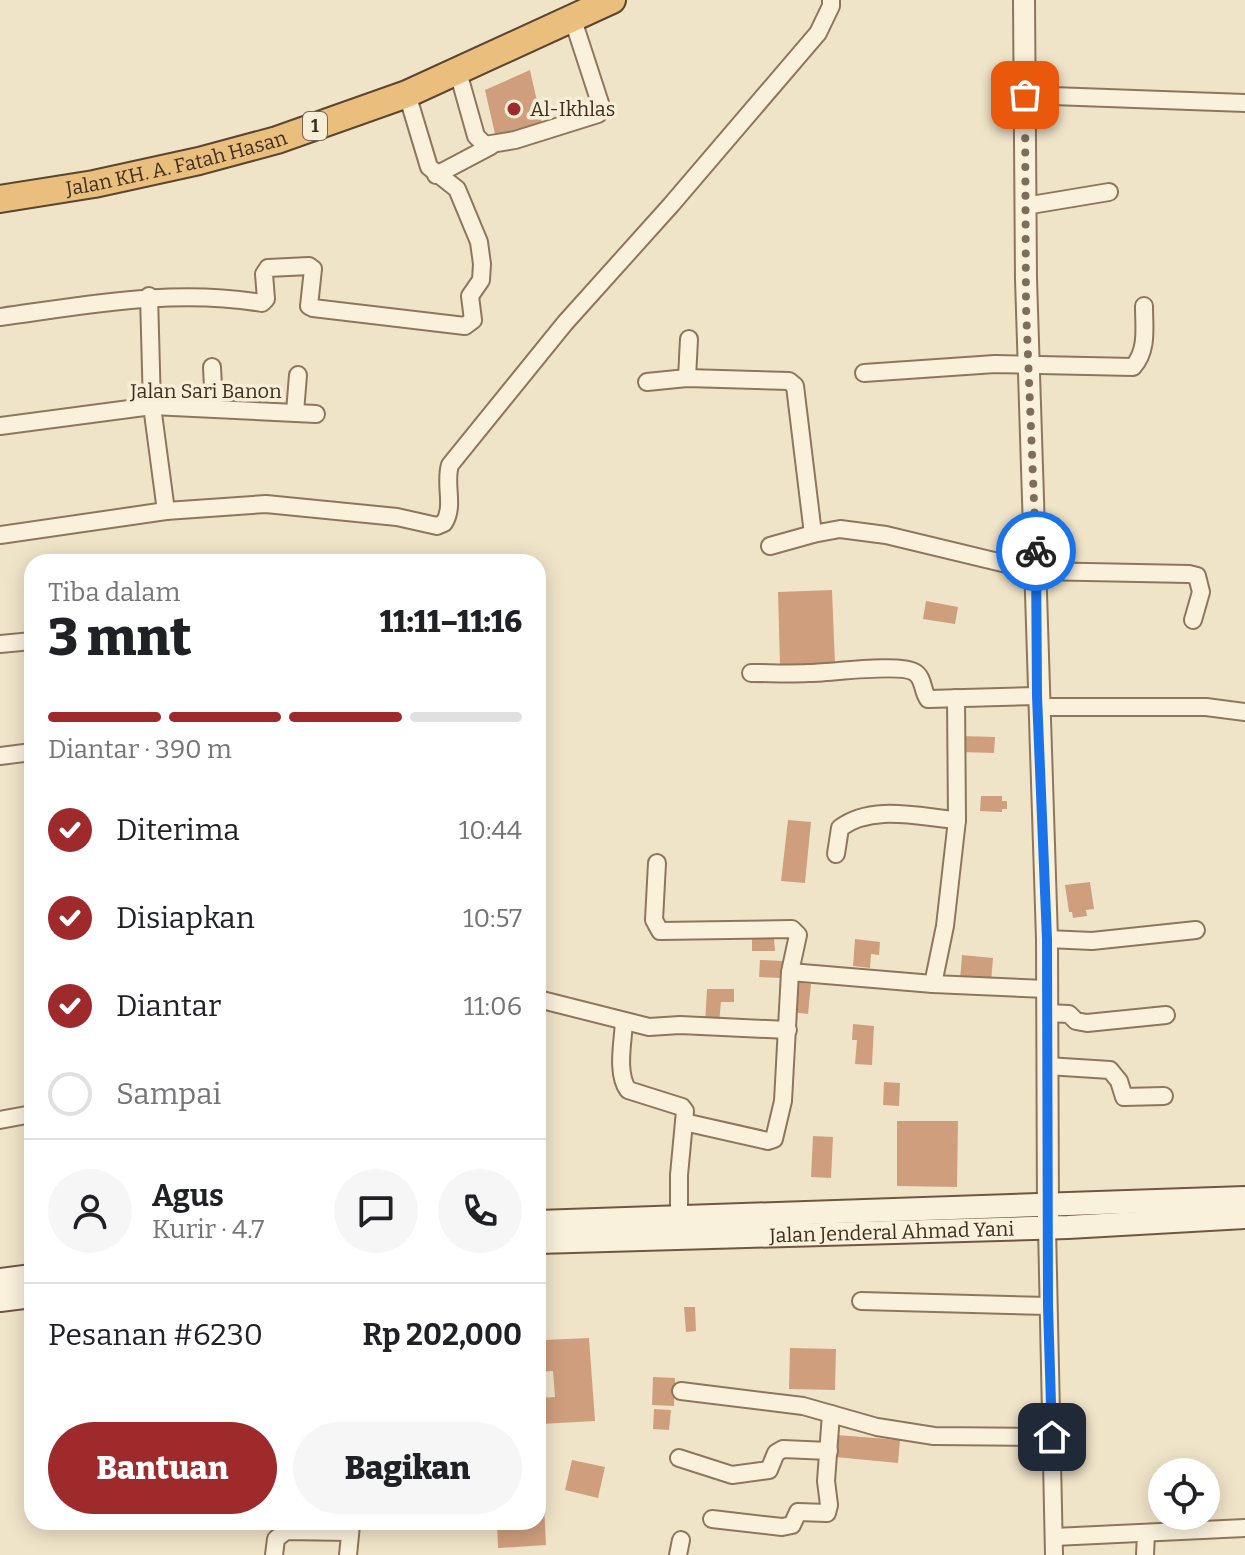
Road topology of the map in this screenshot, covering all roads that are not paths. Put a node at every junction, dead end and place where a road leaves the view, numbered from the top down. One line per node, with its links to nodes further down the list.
1 (612, 0): 4 (highway, Jalan KH. A. Fatah Hasan / 1)
2 (831, 0): 29 (street)
3 (1024, 0): 7 (street)
4 (573, 20): 5 (highway, Jalan KH. A. Fatah Hasan / 1); 9 (street)
5 (458, 72): 6 (highway, Jalan KH. A. Fatah Hasan / 1); 9 (street)
6 (407, 94): 10 (street); 12 (highway, Jalan KH. A. Fatah Hasan / 1)
7 (1025, 95): 8 (street); 13 (street)
8 (1245, 103)
9 (491, 146): 10 (street)
10 (436, 175): 14 (street)
11 (1109, 192): 13 (street)
12 (0, 199)
13 (1025, 206): 18 (street)
14 (149, 296): 16 (street); 24 (street)
15 (1144, 306): 18 (street)
16 (0, 317)
17 (689, 339): 22 (street)
18 (1028, 363): 20 (street); 33 (street)
19 (212, 367): 25 (street)
20 (864, 373)
21 (298, 375): 26 (street)
22 (687, 378): 23 (street); 30 (street)
23 (647, 382)
24 (152, 406): 25 (street, Jalan Sari Banon); 28 (street, Jalan Sari Banon); 29 (street)
25 (214, 407): 26 (street, Jalan Sari Banon)
26 (295, 412): 27 (street, Jalan Sari Banon)
27 (316, 414)
28 (0, 426)
29 (166, 511): 31 (street)
30 (813, 534): 32 (street); 33 (street)
31 (0, 535)
32 (770, 546)
33 (1036, 571): 34 (street); 39 (street)
34 (1193, 620)
35 (24, 642): 36 (street)
36 (0, 644)
37 (751, 673): 38 (street)
38 (956, 698): 39 (street); 43 (street)
39 (1038, 702): 40 (street); 47 (street)
40 (1245, 712)
41 (24, 753): 42 (street)
42 (0, 756)
43 (957, 820): 44 (street); 49 (street)
44 (836, 854)
45 (657, 863): 48 (street)
46 (1196, 930): 47 (street)
47 (1047, 939): 50 (street)
48 (790, 972): 49 (street); 55 (street)
49 (933, 984): 50 (street)
50 (1046, 989): 52 (street)
51 (546, 1001): 54 (street)
52 (1046, 1013): 53 (street); 56 (street)
53 (1166, 1015)
54 (624, 1022): 55 (street); 60 (street)
55 (788, 1030): 60 (street)
56 (1047, 1066): 57 (street); 62 (street)
57 (1164, 1096)
58 (24, 1116): 59 (street)
59 (0, 1120)
60 (684, 1122): 64 (street)
61 (1245, 1198): 62 (main road, Jalan Jenderal Ahmad Yani)
62 (1048, 1216): 63 (main road, Jalan Jenderal Ahmad Yani); 64 (main road, Jalan Jenderal Ahmad Yani); 66 (main road, Jalan Jenderal Ahmad Yani); 72 (street)
63 (1245, 1217)
64 (679, 1218): 65 (main road, Jalan Jenderal Ahmad Yani)
65 (546, 1222)
66 (546, 1242)
67 (24, 1277): 68 (main road)
68 (0, 1280)
69 (24, 1297): 70 (main road)
70 (0, 1300)
71 (861, 1301): 72 (street)
72 (1048, 1306): 75 (street)
73 (681, 1391): 74 (street)
74 (831, 1414): 75 (street); 76 (street)
75 (1052, 1437): 83 (street)
76 (829, 1451): 77 (street); 78 (street)
77 (679, 1458)
78 (712, 1519)
79 (1245, 1528): 82 (street)
80 (302, 1530): 84 (street)
81 (350, 1530): 85 (street)
82 (1146, 1533): 83 (street); 87 (street)
83 (1054, 1537): 86 (street)
84 (274, 1555)
85 (348, 1555)
86 (1054, 1555)
87 (1145, 1555)

